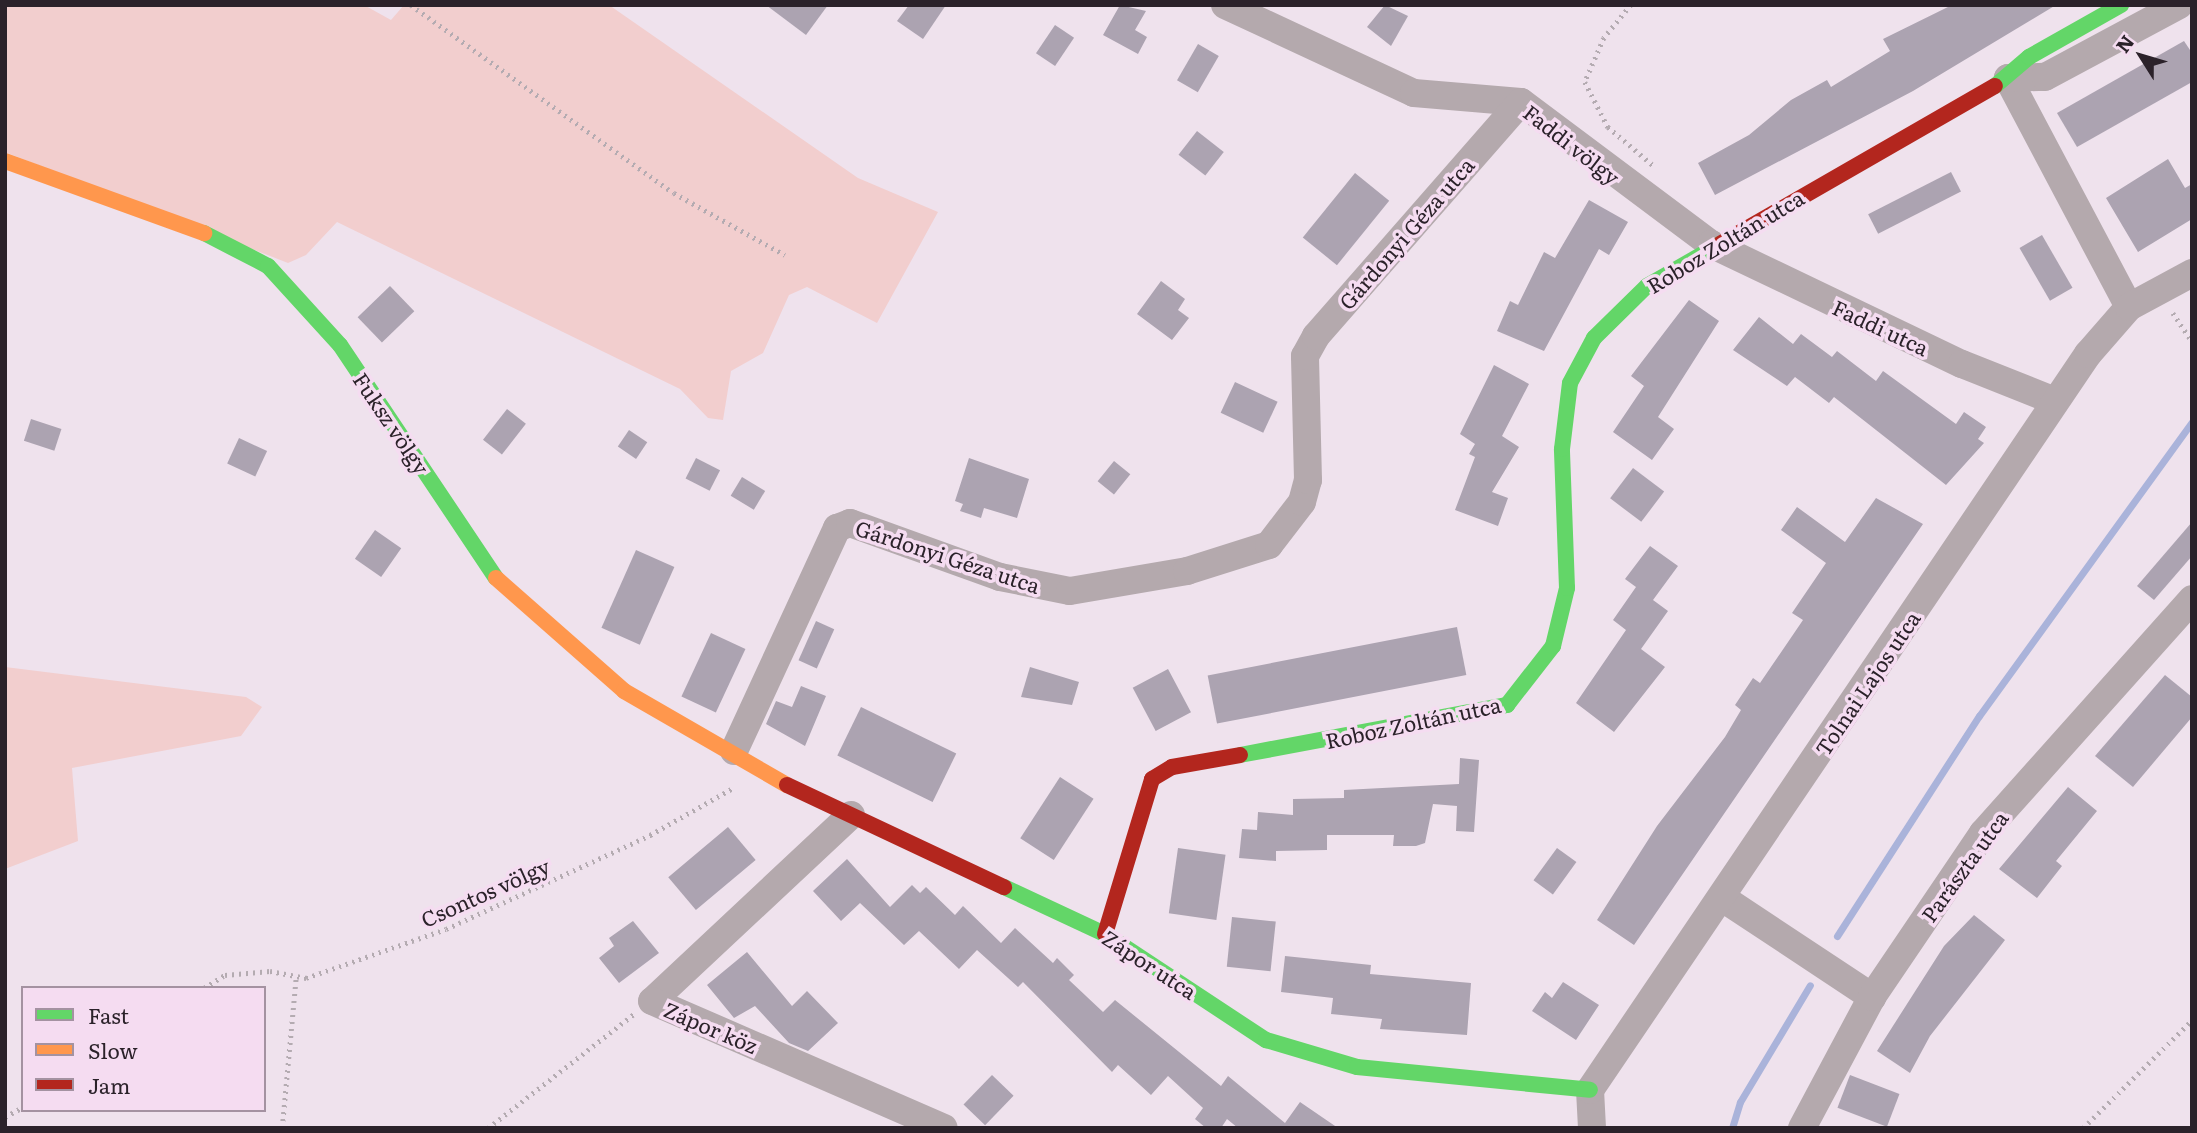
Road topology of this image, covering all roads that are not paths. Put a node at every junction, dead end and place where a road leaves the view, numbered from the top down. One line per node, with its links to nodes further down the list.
1 (1226, 5): 5 (street, Faddi völgy)
2 (2121, 5): 4 (street, Roboz Zoltán utca)
3 (2179, 5): 4 (street, Roboz Zoltán utca)
4 (2008, 78): 7 (street, Roboz Zoltán utca); 9 (street)
5 (1521, 102): 7 (street, Faddi völgy); 12 (street, Gárdonyi Géza utca)
6 (5, 162): 12 (street, Fuksz völgy)
7 (1711, 244): 10 (street, Faddi utca); 15 (street, Roboz Zoltán utca)
8 (2192, 273): 9 (street, Tolnai Lajos utca)
9 (2129, 307): 10 (street, Tolnai Lajos utca)
10 (2055, 401): 14 (street, Tolnai Lajos utca)
11 (2192, 599): 16 (street, Parászta utca)
12 (734, 751): 13 (street, Zápor utca)
13 (850, 815): 15 (street, Zápor utca); 18 (street, Zápor köz)
14 (1724, 900): 16 (street); 17 (street, Tolnai Lajos utca)
15 (1105, 934): 17 (street, Zápor utca)
16 (1872, 997): 20 (street, Parászta utca)
17 (1591, 1090): 19 (street)
18 (944, 1128)
19 (1591, 1128)
20 (1802, 1128)

